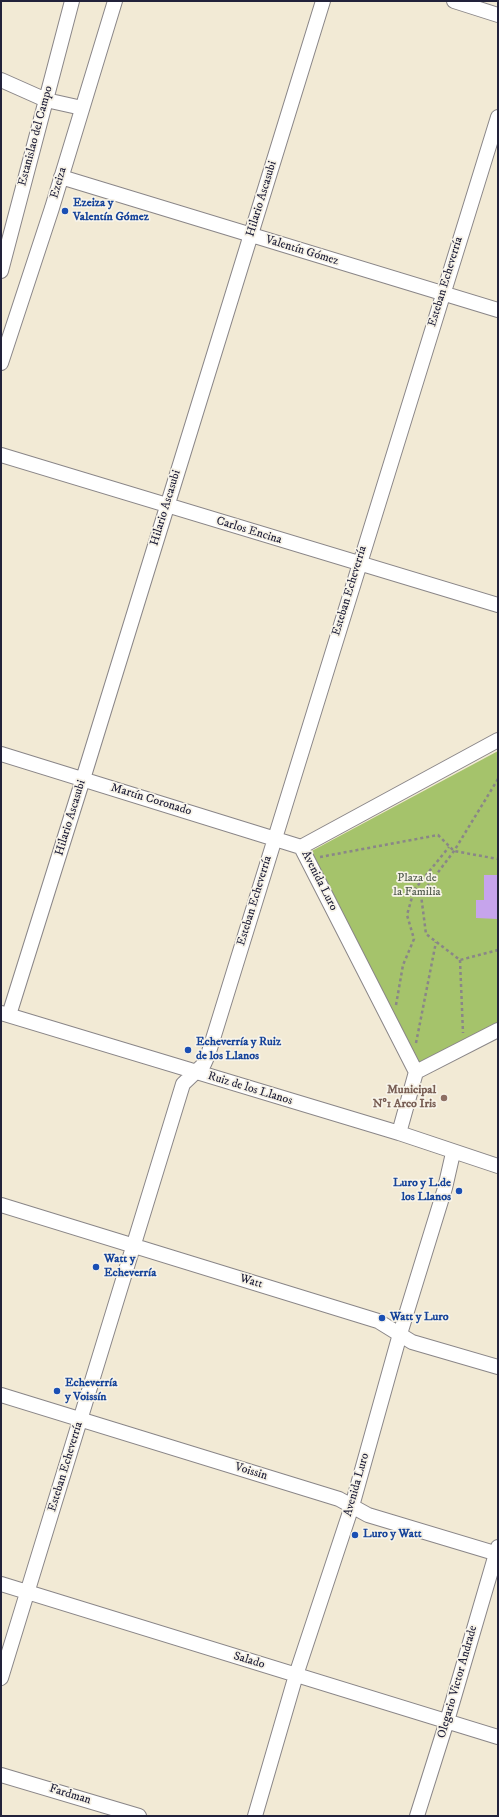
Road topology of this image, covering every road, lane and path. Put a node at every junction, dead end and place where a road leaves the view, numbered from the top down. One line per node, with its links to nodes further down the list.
1 (72, 1): 7 (street, Estanislao del Campo)
2 (115, 1): 8 (street, Ezeiza)
3 (323, 1): 11 (street, Hilario Ascasubi)
4 (454, 1): 5 (street)
5 (498, 15)
6 (1, 80): 7 (street)
7 (46, 100): 8 (street); 12 (street, Estanislao del Campo)
8 (82, 108): 10 (street, Ezeiza)
9 (498, 116): 13 (street, Esteban Echeverría)
10 (61, 177): 11 (street, Valentín Gómez); 15 (street, Ezeiza)
11 (251, 235): 13 (street, Valentín Gómez); 17 (street, Hilario Ascasubi)
12 (1, 268)
13 (442, 293): 14 (street, Valentín Gómez); 18 (street, Esteban Echeverría)
14 (498, 310)
15 (1, 363)
16 (1, 456): 17 (street, Carlos Encina)
17 (167, 506): 18 (street, Carlos Encina); 22 (street, Hilario Ascasubi)
18 (359, 564): 19 (street, Carlos Encina); 24 (street, Esteban Echeverría)
19 (498, 605)
20 (498, 740): 25 (street, Avenida Luro)
21 (1, 754): 22 (street, Martín Coronado)
22 (83, 779): 24 (street, Martín Coronado); 34 (street, Hilario Ascasubi)
23 (498, 779): 27 (path)
24 (274, 838): 25 (street, Martín Coronado); 38 (street, Esteban Echeverría)
25 (301, 847): 39 (street, Avenida Luro)
26 (449, 847): 27 (path); 28 (path); 33 (path)
27 (454, 852): 29 (path); 30 (path)
28 (319, 858)
29 (498, 859)
30 (436, 942): 32 (path); 37 (path)
31 (498, 950): 32 (path)
32 (460, 960): 36 (path)
33 (396, 1009)
34 (5, 1014): 38 (street, Ruiz de los Llanos)
35 (498, 1030): 39 (street)
36 (464, 1036)
37 (416, 1047)
38 (195, 1072): 40 (street, Ruiz de los Llanos); 44 (street, Esteban Echeverría)
39 (416, 1072): 40 (street)
40 (399, 1133): 41 (street, Ruiz de los Llanos)
41 (454, 1153): 42 (street, Ruiz de los Llanos); 45 (street, Avenida Luro)
42 (498, 1166)
43 (1, 1205): 44 (street, Watt)
44 (132, 1246): 45 (street, Watt); 48 (street, Esteban Echeverría)
45 (400, 1334): 46 (street, Watt); 49 (street, Avenida Luro)
46 (498, 1367)
47 (1, 1395): 48 (street, Voissin)
48 (81, 1420): 49 (street, Voissin); 52 (street, Esteban Echeverría)
49 (352, 1506): 50 (street, Voissin); 53 (street, Avenida Luro)
50 (497, 1552): 55 (street, Olegario Victor Andrade)
51 (1, 1584): 52 (street, Salado)
52 (28, 1591): 53 (street, Salado); 54 (street, Esteban Echeverría)
53 (296, 1675): 55 (street, Salado); 59 (street, Avenida Luro)
54 (1, 1678)
55 (447, 1722): 56 (street, Salado); 60 (street, Olegario Victor Andrade)
56 (498, 1738)
57 (1, 1775): 58 (street, Fardman)
58 (139, 1816)
59 (255, 1816)
60 (417, 1816)

